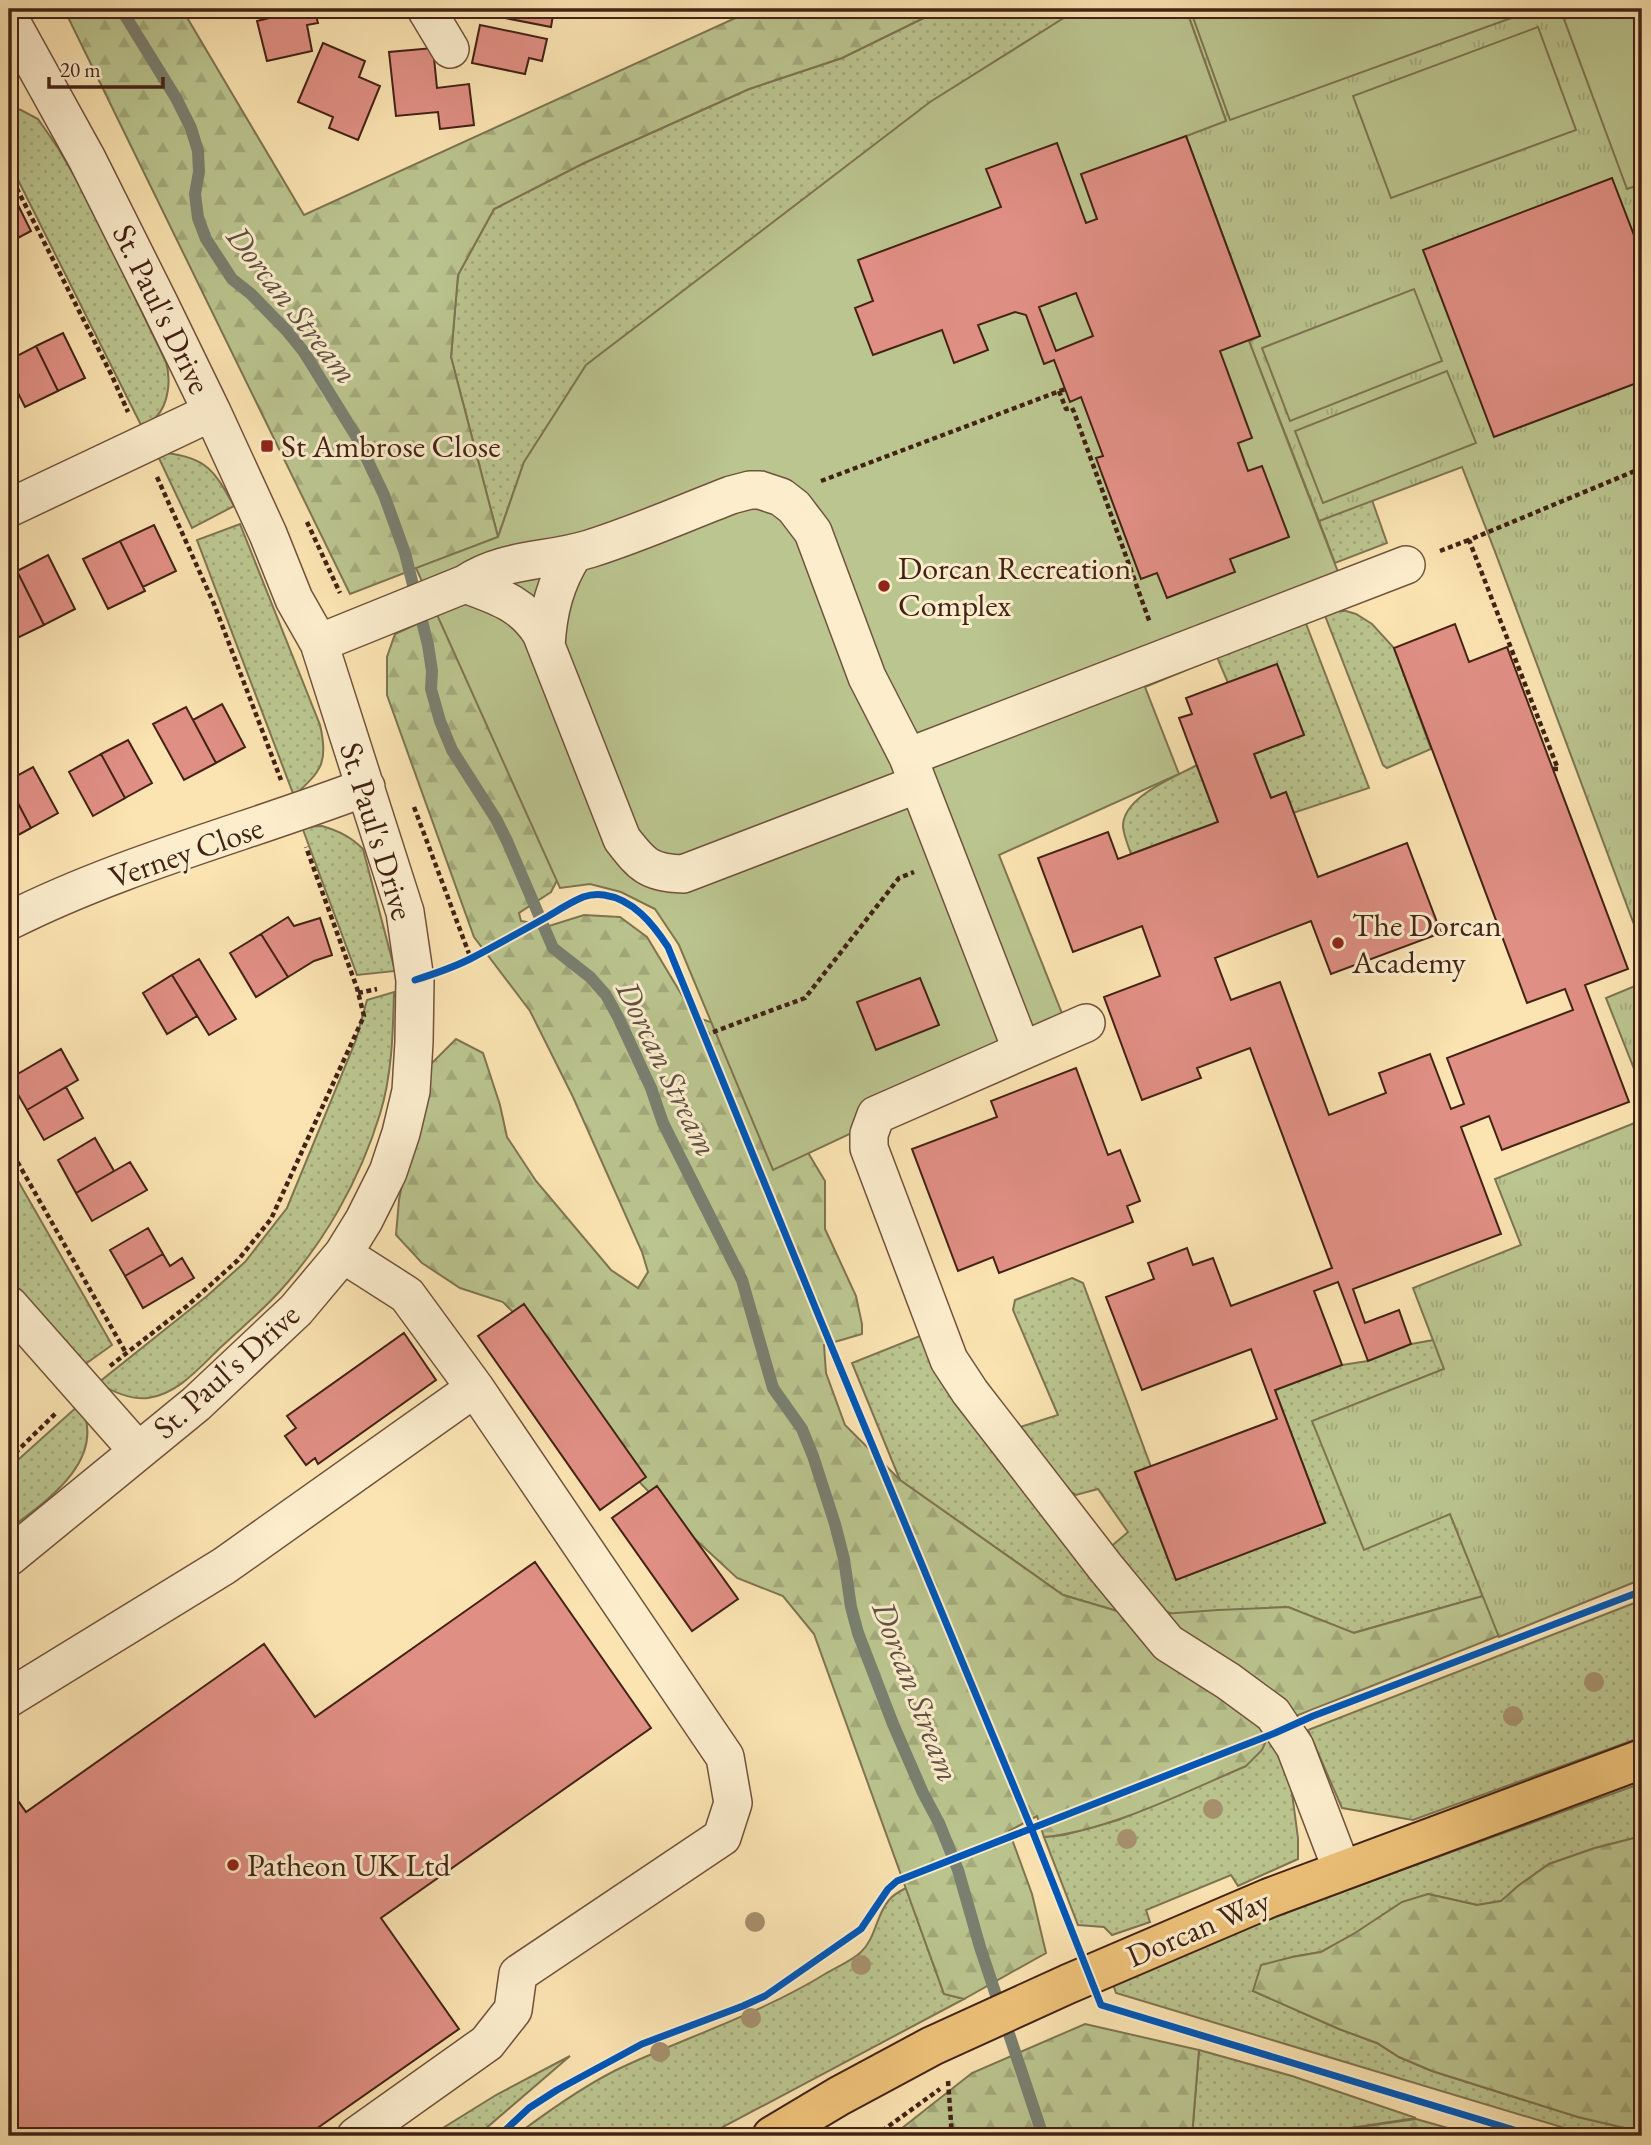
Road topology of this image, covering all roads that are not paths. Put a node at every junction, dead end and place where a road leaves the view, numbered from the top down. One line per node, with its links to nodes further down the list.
1 (426, 9): 3 (street)
2 (9, 18): 4 (street, St. Paul's Drive)
3 (450, 49)
4 (21, 69): 5 (street, St. Paul's Drive)
5 (212, 412): 6 (street); 10 (street, St. Paul's Drive)
6 (9, 508)
7 (574, 553): 9 (street); 11 (street); 12 (street)
8 (1406, 565): 12 (street)
9 (457, 587): 10 (street); 11 (street)
10 (319, 643): 13 (street, St. Paul's Drive)
11 (546, 646): 12 (street)
12 (913, 770): 16 (street)
13 (366, 787): 14 (street, Verney Close); 17 (street, St. Paul's Drive)
14 (9, 921)
15 (1086, 1023): 16 (street)
16 (1022, 1051): 24 (street)
17 (343, 1254): 19 (street); 20 (street, St. Paul's Drive)
18 (9, 1305): 20 (street)
19 (475, 1388): 22 (street); 25 (street)
20 (138, 1451): 21 (street, St. Paul's Drive)
21 (9, 1557)
22 (9, 1698)
23 (1642, 1759): 24 (main road, Dorcan Way)
24 (1342, 1870): 26 (main road, Dorcan Way)
25 (356, 2136)
26 (772, 2136)

